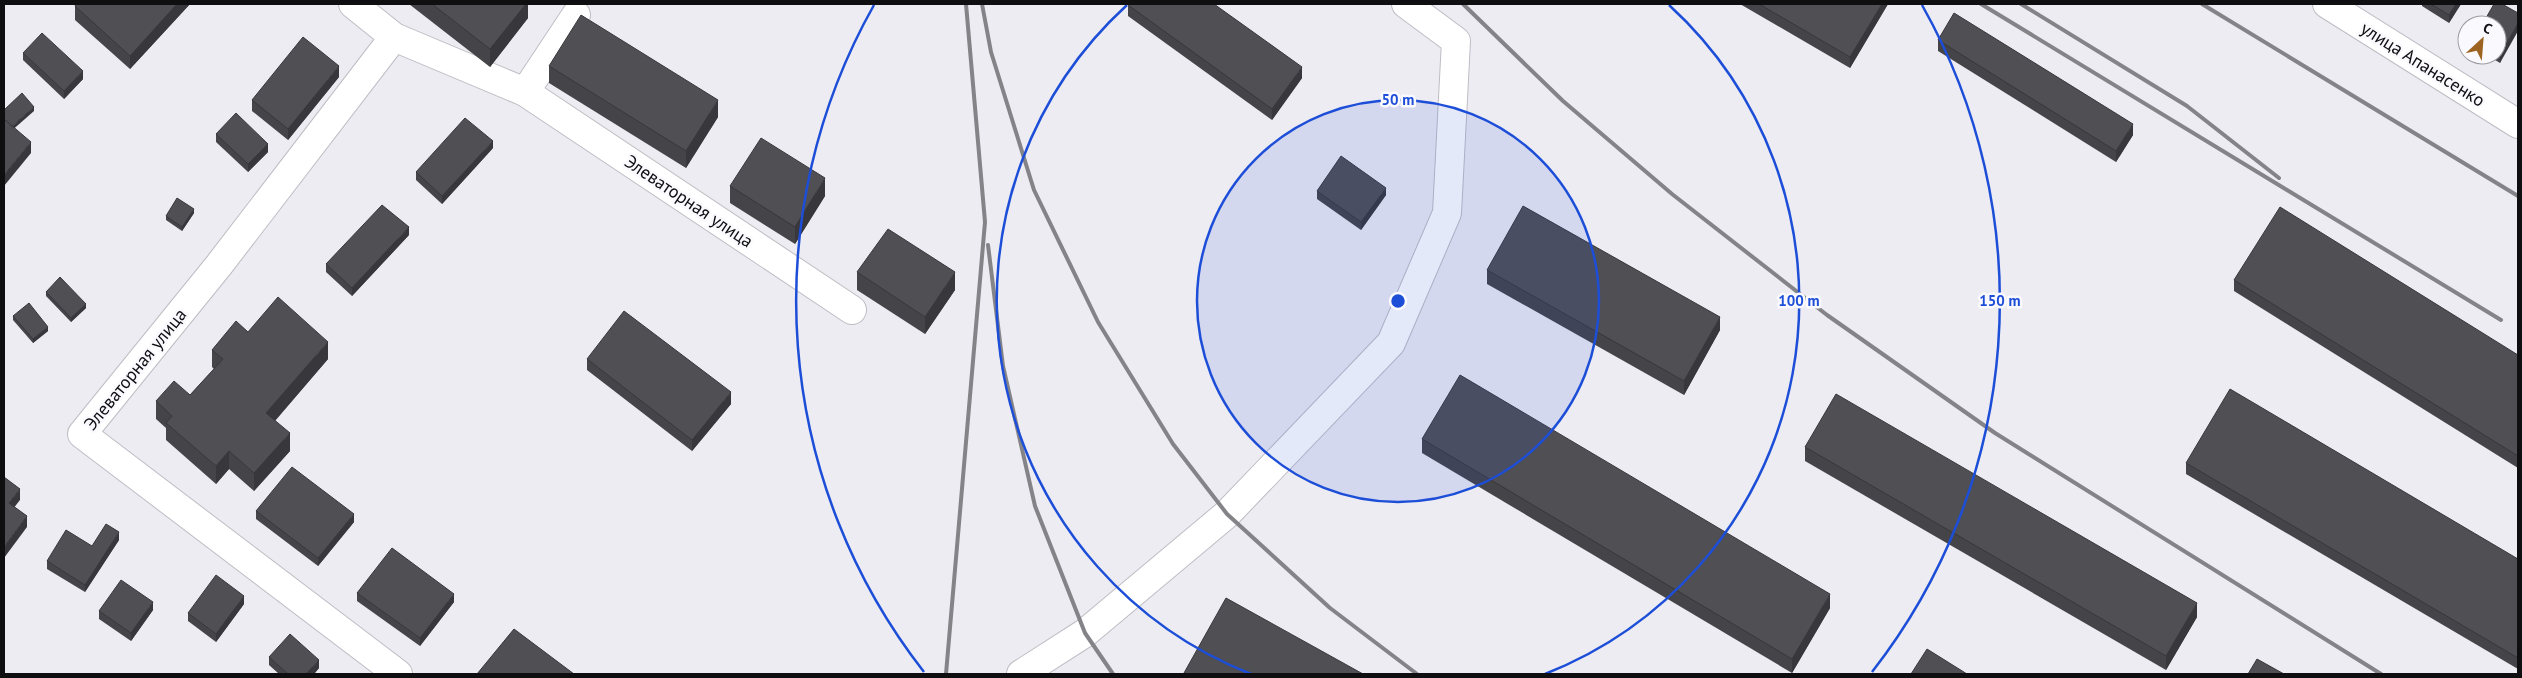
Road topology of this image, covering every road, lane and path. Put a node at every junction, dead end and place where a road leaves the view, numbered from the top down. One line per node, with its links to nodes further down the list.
1 (352, 4): 5 (street, Элеваторная улица)
2 (1406, 4): 10 (street)
3 (2327, 4): 7 (street, улица Апанасенко)
4 (576, 15): 6 (street)
5 (394, 37): 6 (street, Элеваторная улица); 9 (street, Элеваторная улица)
6 (525, 92): 8 (street, Элеваторная улица)
7 (2518, 124)
8 (852, 310)
9 (398, 674)
10 (1021, 674)

